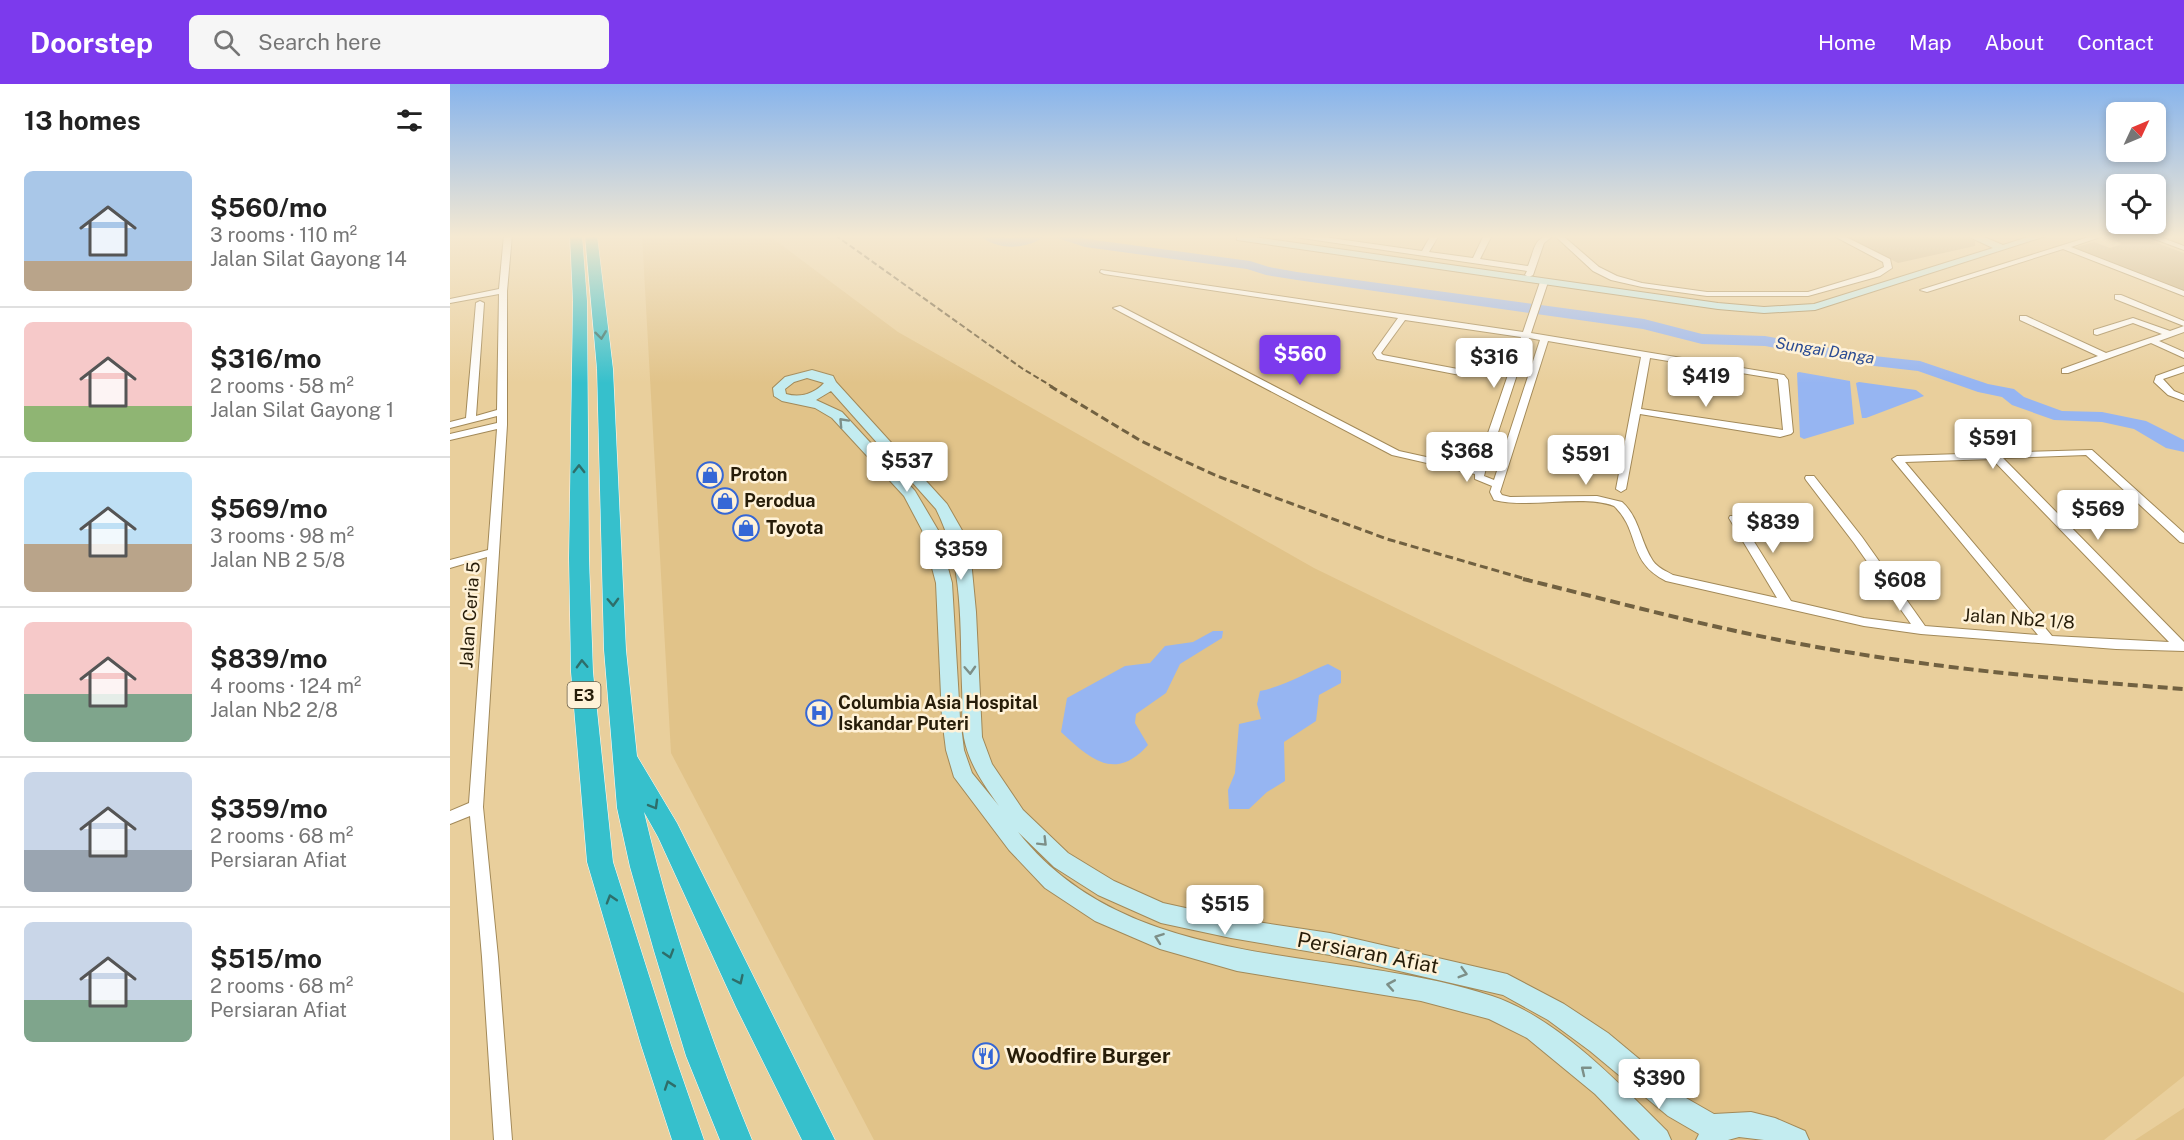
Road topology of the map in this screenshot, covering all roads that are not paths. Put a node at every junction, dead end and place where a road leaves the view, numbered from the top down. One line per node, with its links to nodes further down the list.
1 (504, 284): 13 (street, Jalan Ceria 5)
2 (579, 284): 65 (highway, E3, one-way to 2)
3 (596, 284): 56 (highway, E3, one-way to 56)
4 (1186, 284): 19 (street)
5 (1639, 284): 6 (street)
6 (1842, 284)
7 (1887, 284): 10 (street)
8 (1946, 284): 11 (street)
9 (2159, 284): 12 (street)
10 (1543, 286): 23 (street)
11 (1924, 291)
12 (2184, 294)
13 (503, 295): 15 (street); 16 (street); 38 (street, Jalan Ceria 5)
14 (2118, 297): 21 (street)
15 (450, 301)
16 (480, 303): 17 (street); 39 (street)
17 (450, 309)
18 (1117, 309): 43 (street)
19 (1403, 317): 23 (street); 33 (street)
20 (2023, 318): 30 (street)
21 (2184, 324)
22 (2184, 329): 25 (street)
23 (1527, 332): 26 (street); 43 (street)
24 (2097, 332): 25 (street)
25 (2170, 334): 27 (street)
26 (1545, 338): 28 (street); 45 (street)
27 (2153, 341): 29 (street); 30 (street)
28 (1646, 355): 37 (street); 37 (street)
29 (2184, 355)
30 (2107, 357): 32 (street)
31 (2184, 369): 35 (street)
32 (2066, 371)
33 (1460, 372)
34 (830, 383): 36 (street); 36 (street, Persiaran Afiat); 52 (street, Persiaran Afiat)
35 (2184, 398)
36 (800, 399): 52 (street, Persiaran Afiat, one-way to 36)
37 (1636, 411): 46 (street)
38 (502, 418): 39 (street); 41 (street); 49 (street, Jalan Ceria 5)
39 (471, 420): 40 (street)
40 (450, 425)
41 (450, 437)
42 (1995, 456): 48 (street); 54 (street); 55 (street)
43 (1480, 471): 45 (street)
44 (1810, 478): 53 (street)
45 (1497, 484): 51 (street, Jalan Nb2 1/8)
46 (1621, 489)
47 (1734, 518): 51 (street)
48 (2184, 539)
49 (494, 552): 50 (street); 58 (street, Jalan Ceria 5)
50 (450, 564)
51 (1787, 605): 53 (street, Jalan Nb2 1/8)
52 (957, 622): 57 (street, Persiaran Afiat)
53 (1921, 630): 54 (street, Jalan Nb2 1/8)
54 (2049, 640): 55 (street, Jalan Nb2 1/8)
55 (2182, 647)
56 (624, 754): 66 (highway, E3, one-way to 66); 67 (highway, one-way to 67)
57 (973, 772): 60 (street, Persiaran Afiat, one-way to 60); 61 (street, Persiaran Afiat, one-way to 57)
58 (476, 807): 59 (street); 64 (street, Jalan Ceria 5)
59 (450, 818)
60 (1525, 996): 61 (street); 63 (street, Persiaran Afiat)
61 (1513, 1018): 62 (street, Persiaran Afiat, one-way to 61)
62 (1629, 1109): 68 (street); 69 (street, Persiaran Afiat)
63 (1732, 1125): 70 (street); 71 (street, Persiaran Afiat)
64 (503, 1140)
65 (688, 1140)
66 (736, 1140)
67 (819, 1140)
68 (1645, 1140)
69 (1658, 1140)
70 (1708, 1140)
71 (1796, 1140)

